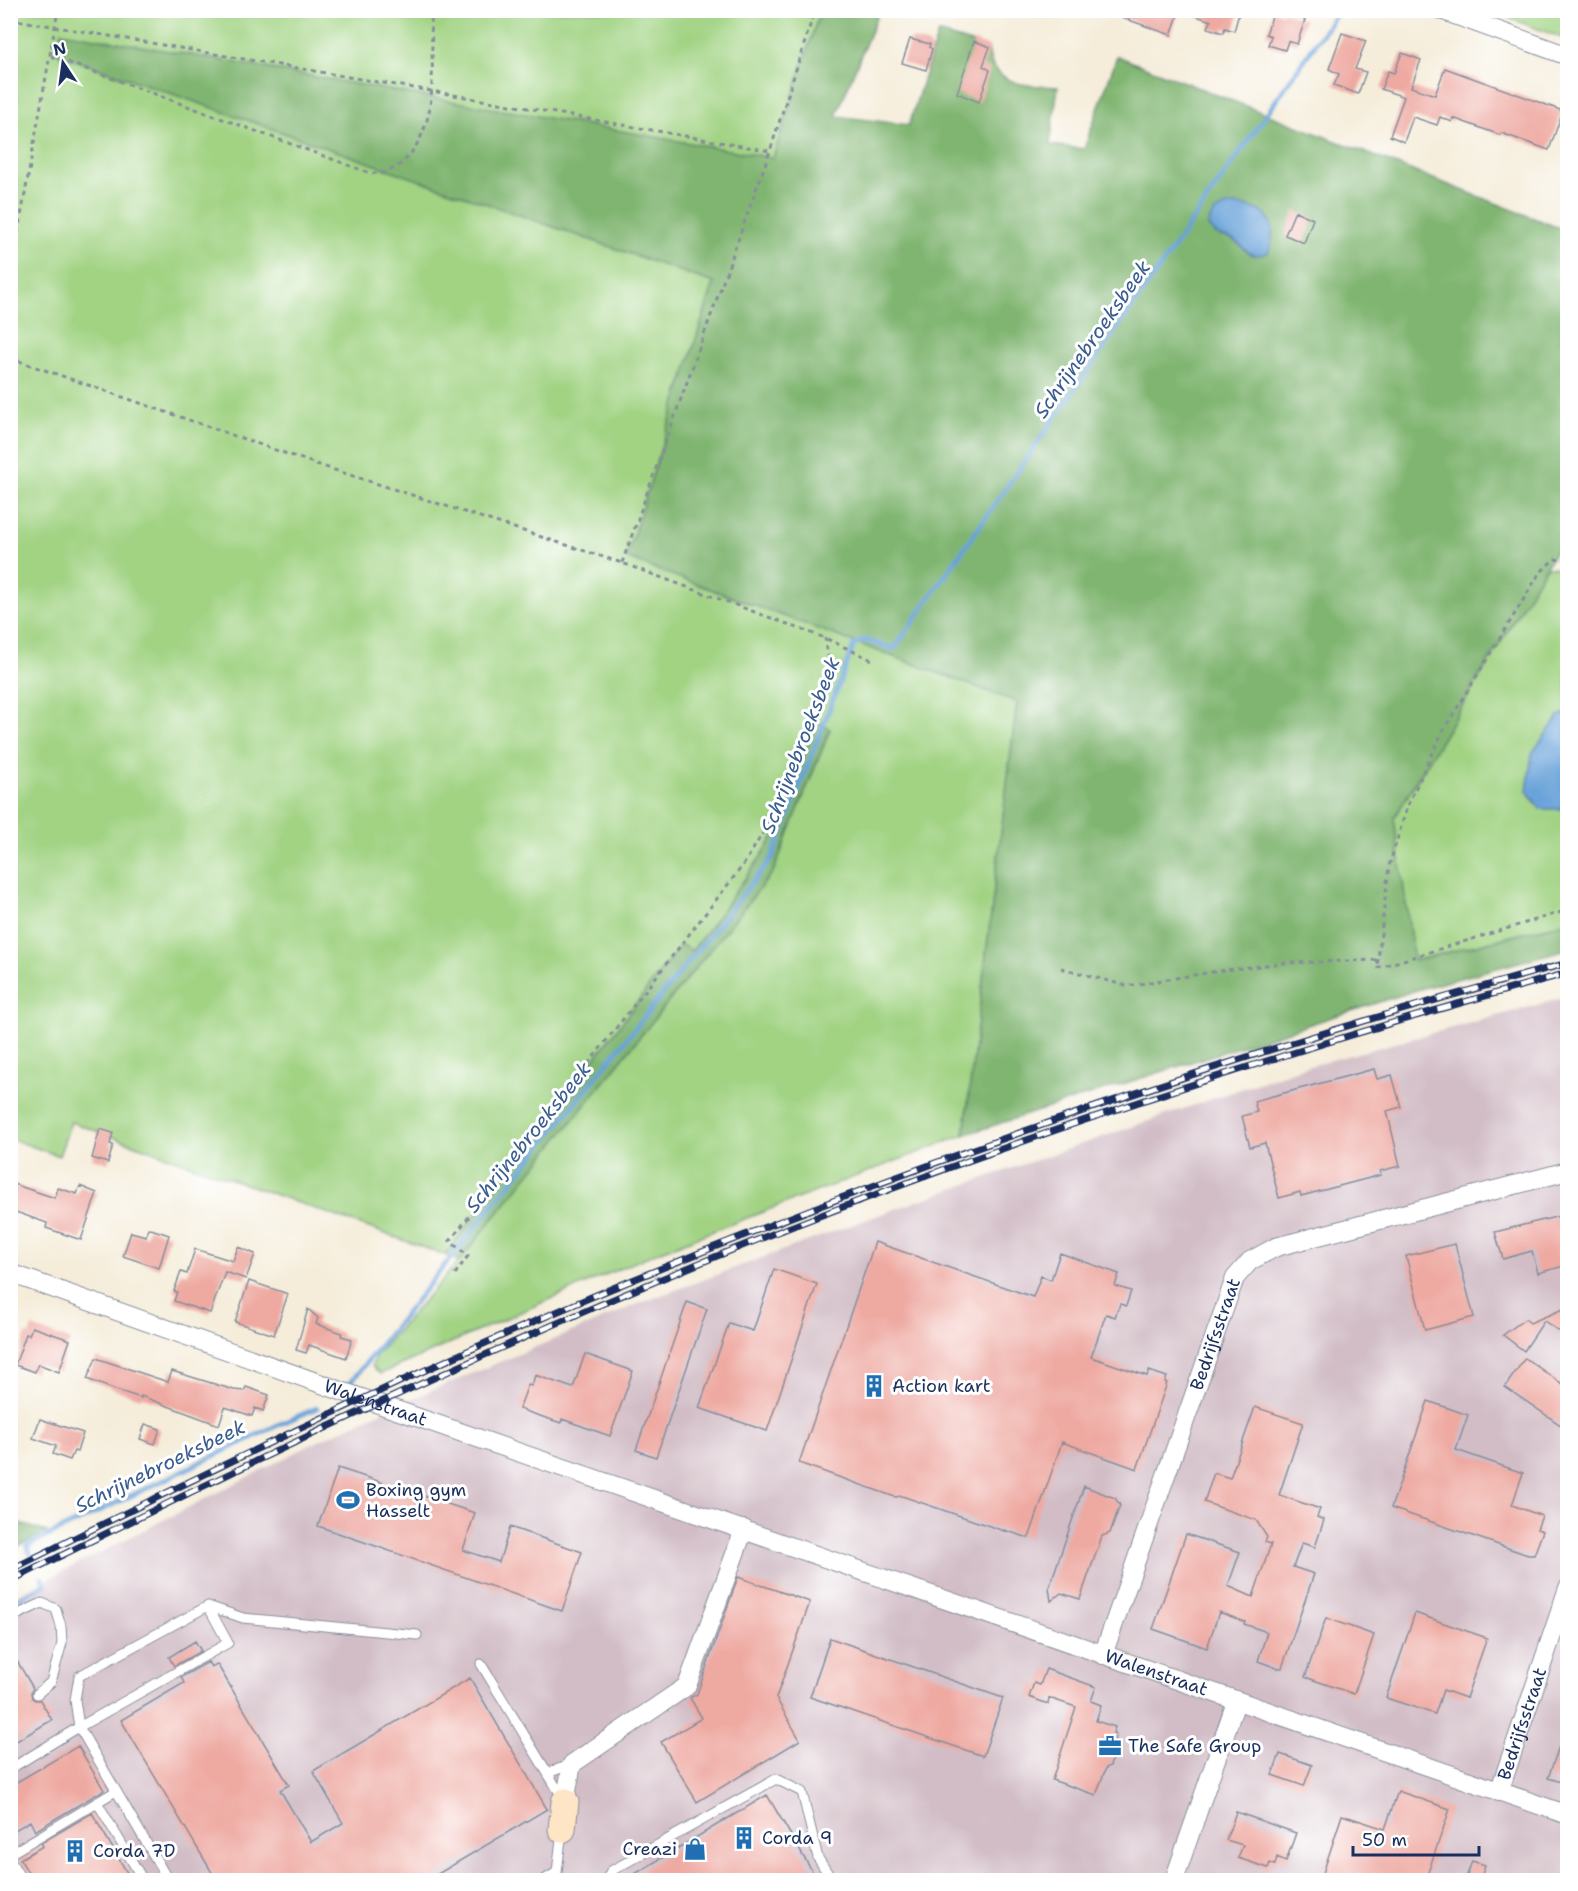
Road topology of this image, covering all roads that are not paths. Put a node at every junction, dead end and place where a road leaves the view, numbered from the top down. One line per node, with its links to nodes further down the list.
1 (1441, 10): 2 (street)
2 (1568, 56)
3 (1568, 1171): 10 (street, Bedrijfsstraat)
4 (10, 1274): 5 (street, Walenstraat)
5 (744, 1529): 10 (street, Walenstraat); 15 (street)
6 (1568, 1588): 19 (street, Bedrijfsstraat)
7 (208, 1606): 9 (lane); 14 (lane); 14 (lane)
8 (10, 1618): 12 (lane)
9 (417, 1635)
10 (1103, 1655): 13 (street, Walenstraat)
11 (481, 1664): 17 (lane)
12 (37, 1694)
13 (1236, 1701): 19 (street, Walenstraat); 32 (street)
14 (79, 1727): 16 (lane); 18 (lane)
15 (572, 1764): 17 (lane); 21 (street)
16 (10, 1768)
17 (548, 1773): 21 (lane)
18 (116, 1791): 20 (lane); 28 (lane)
19 (1499, 1792): 22 (street, Walenstraat)
20 (97, 1802): 24 (lane); 27 (lane)
21 (565, 1802): 23 (street)
22 (1568, 1815)
23 (562, 1829): 29 (lane)
24 (10, 1854)
25 (10, 1860): 26 (lane)
26 (22, 1881)
27 (143, 1881)
28 (168, 1881)
29 (544, 1881)
30 (606, 1881): 31 (lane)
31 (832, 1881)
32 (1174, 1881)

